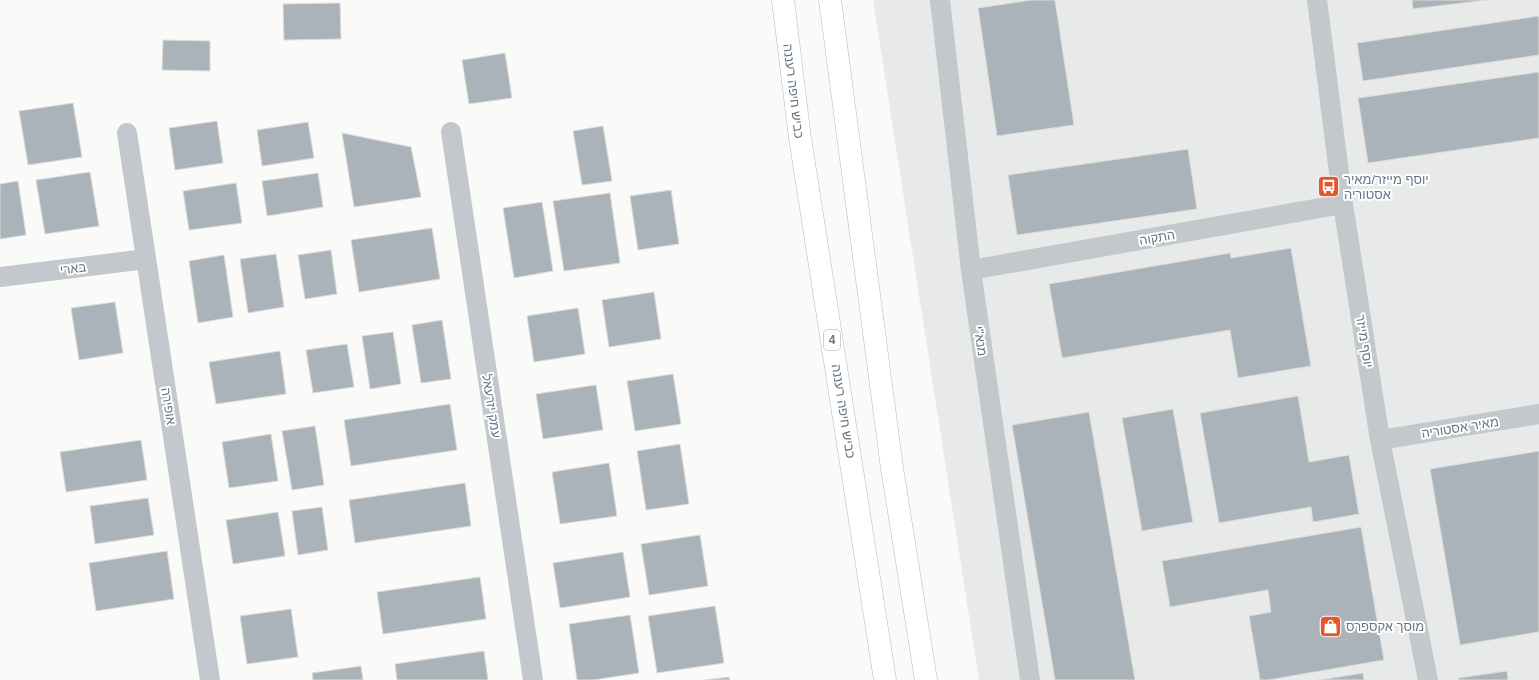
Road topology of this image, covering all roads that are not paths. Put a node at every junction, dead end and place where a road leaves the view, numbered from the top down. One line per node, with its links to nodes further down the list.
1 (783, 0): 15 (highway, כביש חיפה רעננה / 4)
2 (830, 0): 16 (highway)
3 (940, 0): 9 (street, מנא"י)
4 (1317, 0): 7 (street, יוסף מייזר)
5 (451, 132): 14 (street, עמק יזרעאל)
6 (127, 133): 8 (street, אופירה)
7 (1343, 204): 9 (street, התקוה); 12 (street, יוסף מייזר)
8 (146, 259): 10 (street, בארי); 13 (street, אופירה)
9 (971, 270): 17 (street, מנא"י)
10 (0, 277)
11 (1539, 414): 12 (street, מאיר אסטוריה)
12 (1380, 440): 18 (street, יוסף מייזר)
13 (210, 680)
14 (533, 680)
15 (885, 680)
16 (926, 680)
17 (1030, 680)
18 (1428, 680)

